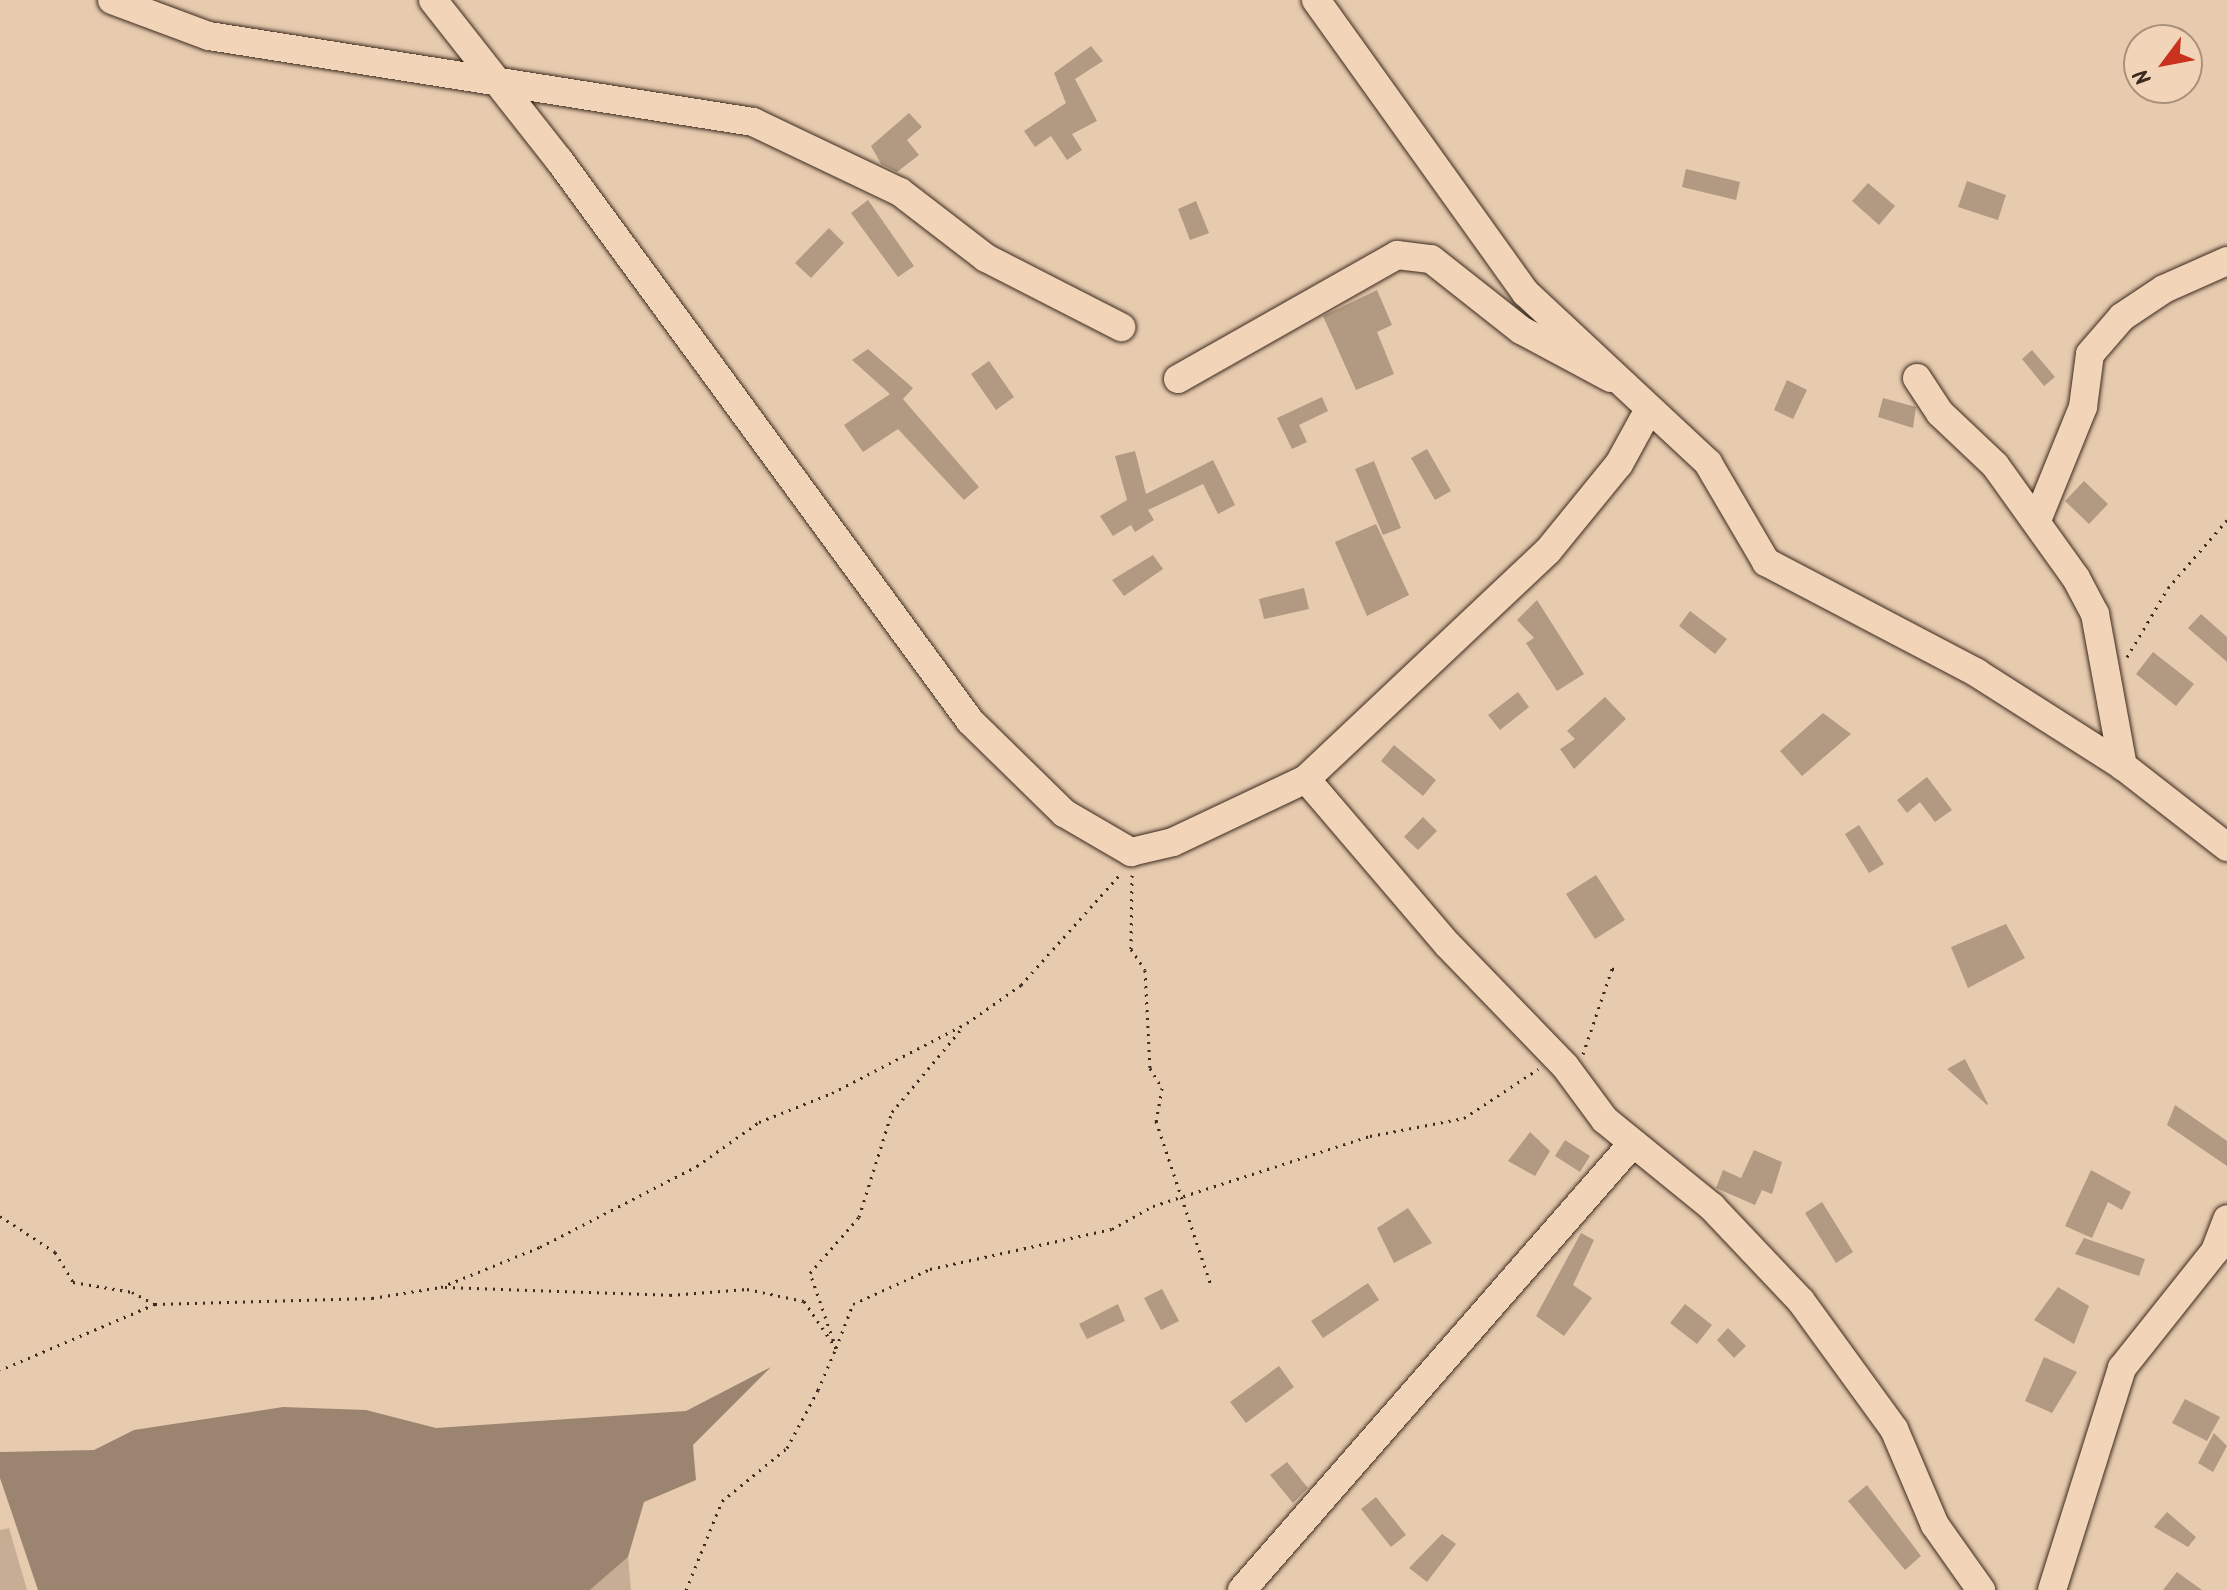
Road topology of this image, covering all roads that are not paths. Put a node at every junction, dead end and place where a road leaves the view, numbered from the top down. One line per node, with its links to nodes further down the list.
1 (112, 0): 4 (street)
2 (433, 0): 4 (street)
3 (1316, 0): 9 (street)
4 (497, 84): 6 (street); 13 (street)
5 (2227, 261): 11 (street)
6 (1121, 327)
7 (1917, 378): 11 (street)
8 (1178, 379): 9 (street)
9 (1623, 384): 10 (street)
10 (1648, 411): 12 (street); 13 (street)
11 (2038, 518): 12 (street)
12 (2123, 766): 14 (street)
13 (1306, 779): 15 (street)
14 (2227, 847)
15 (1633, 1143): 18 (street); 19 (street)
16 (2227, 1219): 17 (street)
17 (2221, 1254): 20 (street)
18 (1242, 1590)
19 (1981, 1590)
20 (2052, 1590)

